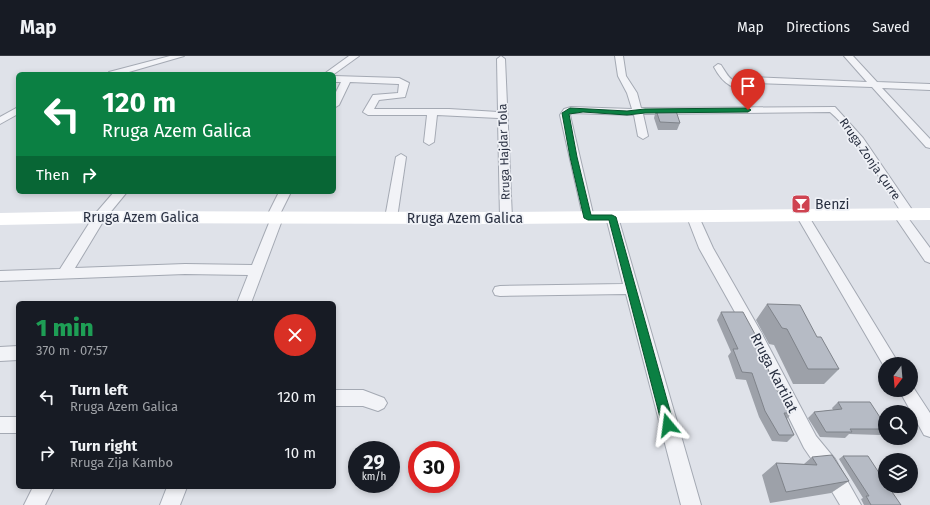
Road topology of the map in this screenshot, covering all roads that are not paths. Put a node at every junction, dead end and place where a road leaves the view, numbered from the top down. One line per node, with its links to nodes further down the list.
1 (180, 56): 7 (street)
2 (355, 56): 8 (street)
3 (619, 56): 15 (street)
4 (848, 56): 11 (street)
5 (501, 59): 17 (street, Rruga Hajdar Tola)
6 (718, 67): 11 (street)
7 (120, 72)
8 (331, 72)
9 (336, 79): 10 (street)
10 (347, 79): 13 (street); 16 (street)
11 (874, 85): 12 (street); 21 (street)
12 (930, 87)
13 (336, 101)
14 (16, 112): 18 (street)
15 (637, 112): 19 (street); 25 (street, Rruga Zonja Çurre); 34 (street)
16 (432, 113): 17 (street); 20 (street)
17 (502, 115): 33 (street, Rruga Hajdar Tola)
18 (0, 121)
19 (643, 136)
20 (429, 142)
21 (930, 145)
22 (401, 157): 32 (street)
23 (119, 194): 29 (street)
24 (284, 194): 30 (street)
25 (904, 214): 26 (main road, Rruga Azem Galica); 27 (main road, Rruga Azem Galica); 36 (street)
26 (930, 214)
27 (802, 215): 28 (main road, Rruga Azem Galica); 45 (street)
28 (693, 216): 31 (main road, Rruga Azem Galica); 57 (street, Rruga Kartilat)
29 (99, 217): 30 (main road, Rruga Azem Galica); 35 (main road, Rruga Azem Galica); 38 (street)
30 (276, 217): 32 (main road, Rruga Azem Galica); 37 (street)
31 (612, 217): 34 (main road, Rruga Azem Galica); 40 (street)
32 (391, 218): 33 (main road, Rruga Azem Galica)
33 (506, 218): 34 (main road, Rruga Azem Galica)
34 (588, 218)
35 (0, 219)
36 (930, 258)
37 (256, 270): 38 (street); 42 (street)
38 (64, 274): 39 (street)
39 (0, 276)
40 (632, 289): 41 (street); 56 (street)
41 (500, 291)
42 (245, 301)
43 (16, 353): 44 (street)
44 (0, 354)
45 (887, 357)
46 (911, 397): 51 (street)
47 (336, 398): 48 (street)
48 (378, 403)
49 (0, 425): 50 (street)
50 (16, 425)
51 (930, 429)
52 (43, 489): 54 (street)
53 (176, 489): 55 (street)
54 (34, 505)
55 (170, 505)
56 (691, 505)
57 (850, 505)

